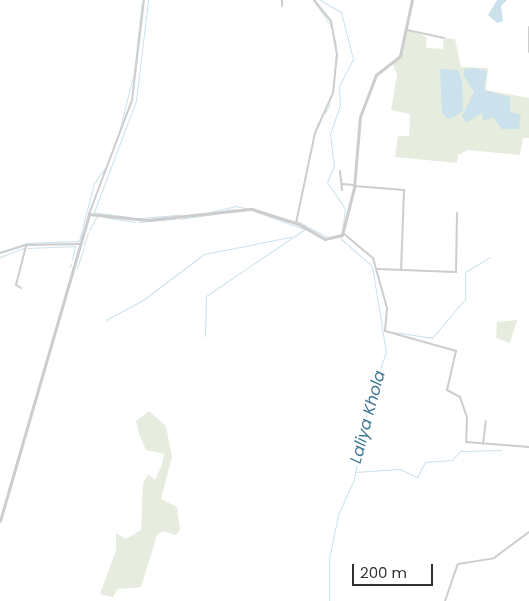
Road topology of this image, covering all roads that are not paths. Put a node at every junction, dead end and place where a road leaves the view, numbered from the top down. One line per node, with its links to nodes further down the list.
1 (144, 0): 15 (street)
2 (282, 0): 5 (street)
3 (314, 0): 16 (street)
4 (412, 0): 7 (street)
5 (282, 6)
6 (529, 27): 9 (street)
7 (407, 30): 8 (street); 12 (street)
8 (444, 38)
9 (529, 52)
10 (340, 171): 11 (street)
11 (342, 184): 12 (street); 13 (street)
12 (354, 185): 17 (street); 22 (street)
13 (342, 190)
14 (457, 212): 22 (street)
15 (89, 214): 16 (street); 18 (street)
16 (296, 223): 17 (street)
17 (342, 234): 21 (street)
18 (80, 244): 19 (street); 27 (street)
19 (26, 245): 20 (street); 23 (street)
20 (0, 253)
21 (377, 269): 22 (street); 25 (street)
22 (402, 270)
23 (21, 288)
24 (486, 421): 25 (street)
25 (483, 444): 26 (street)
26 (529, 447)
27 (0, 519)
28 (529, 532): 29 (street)
29 (445, 601)

